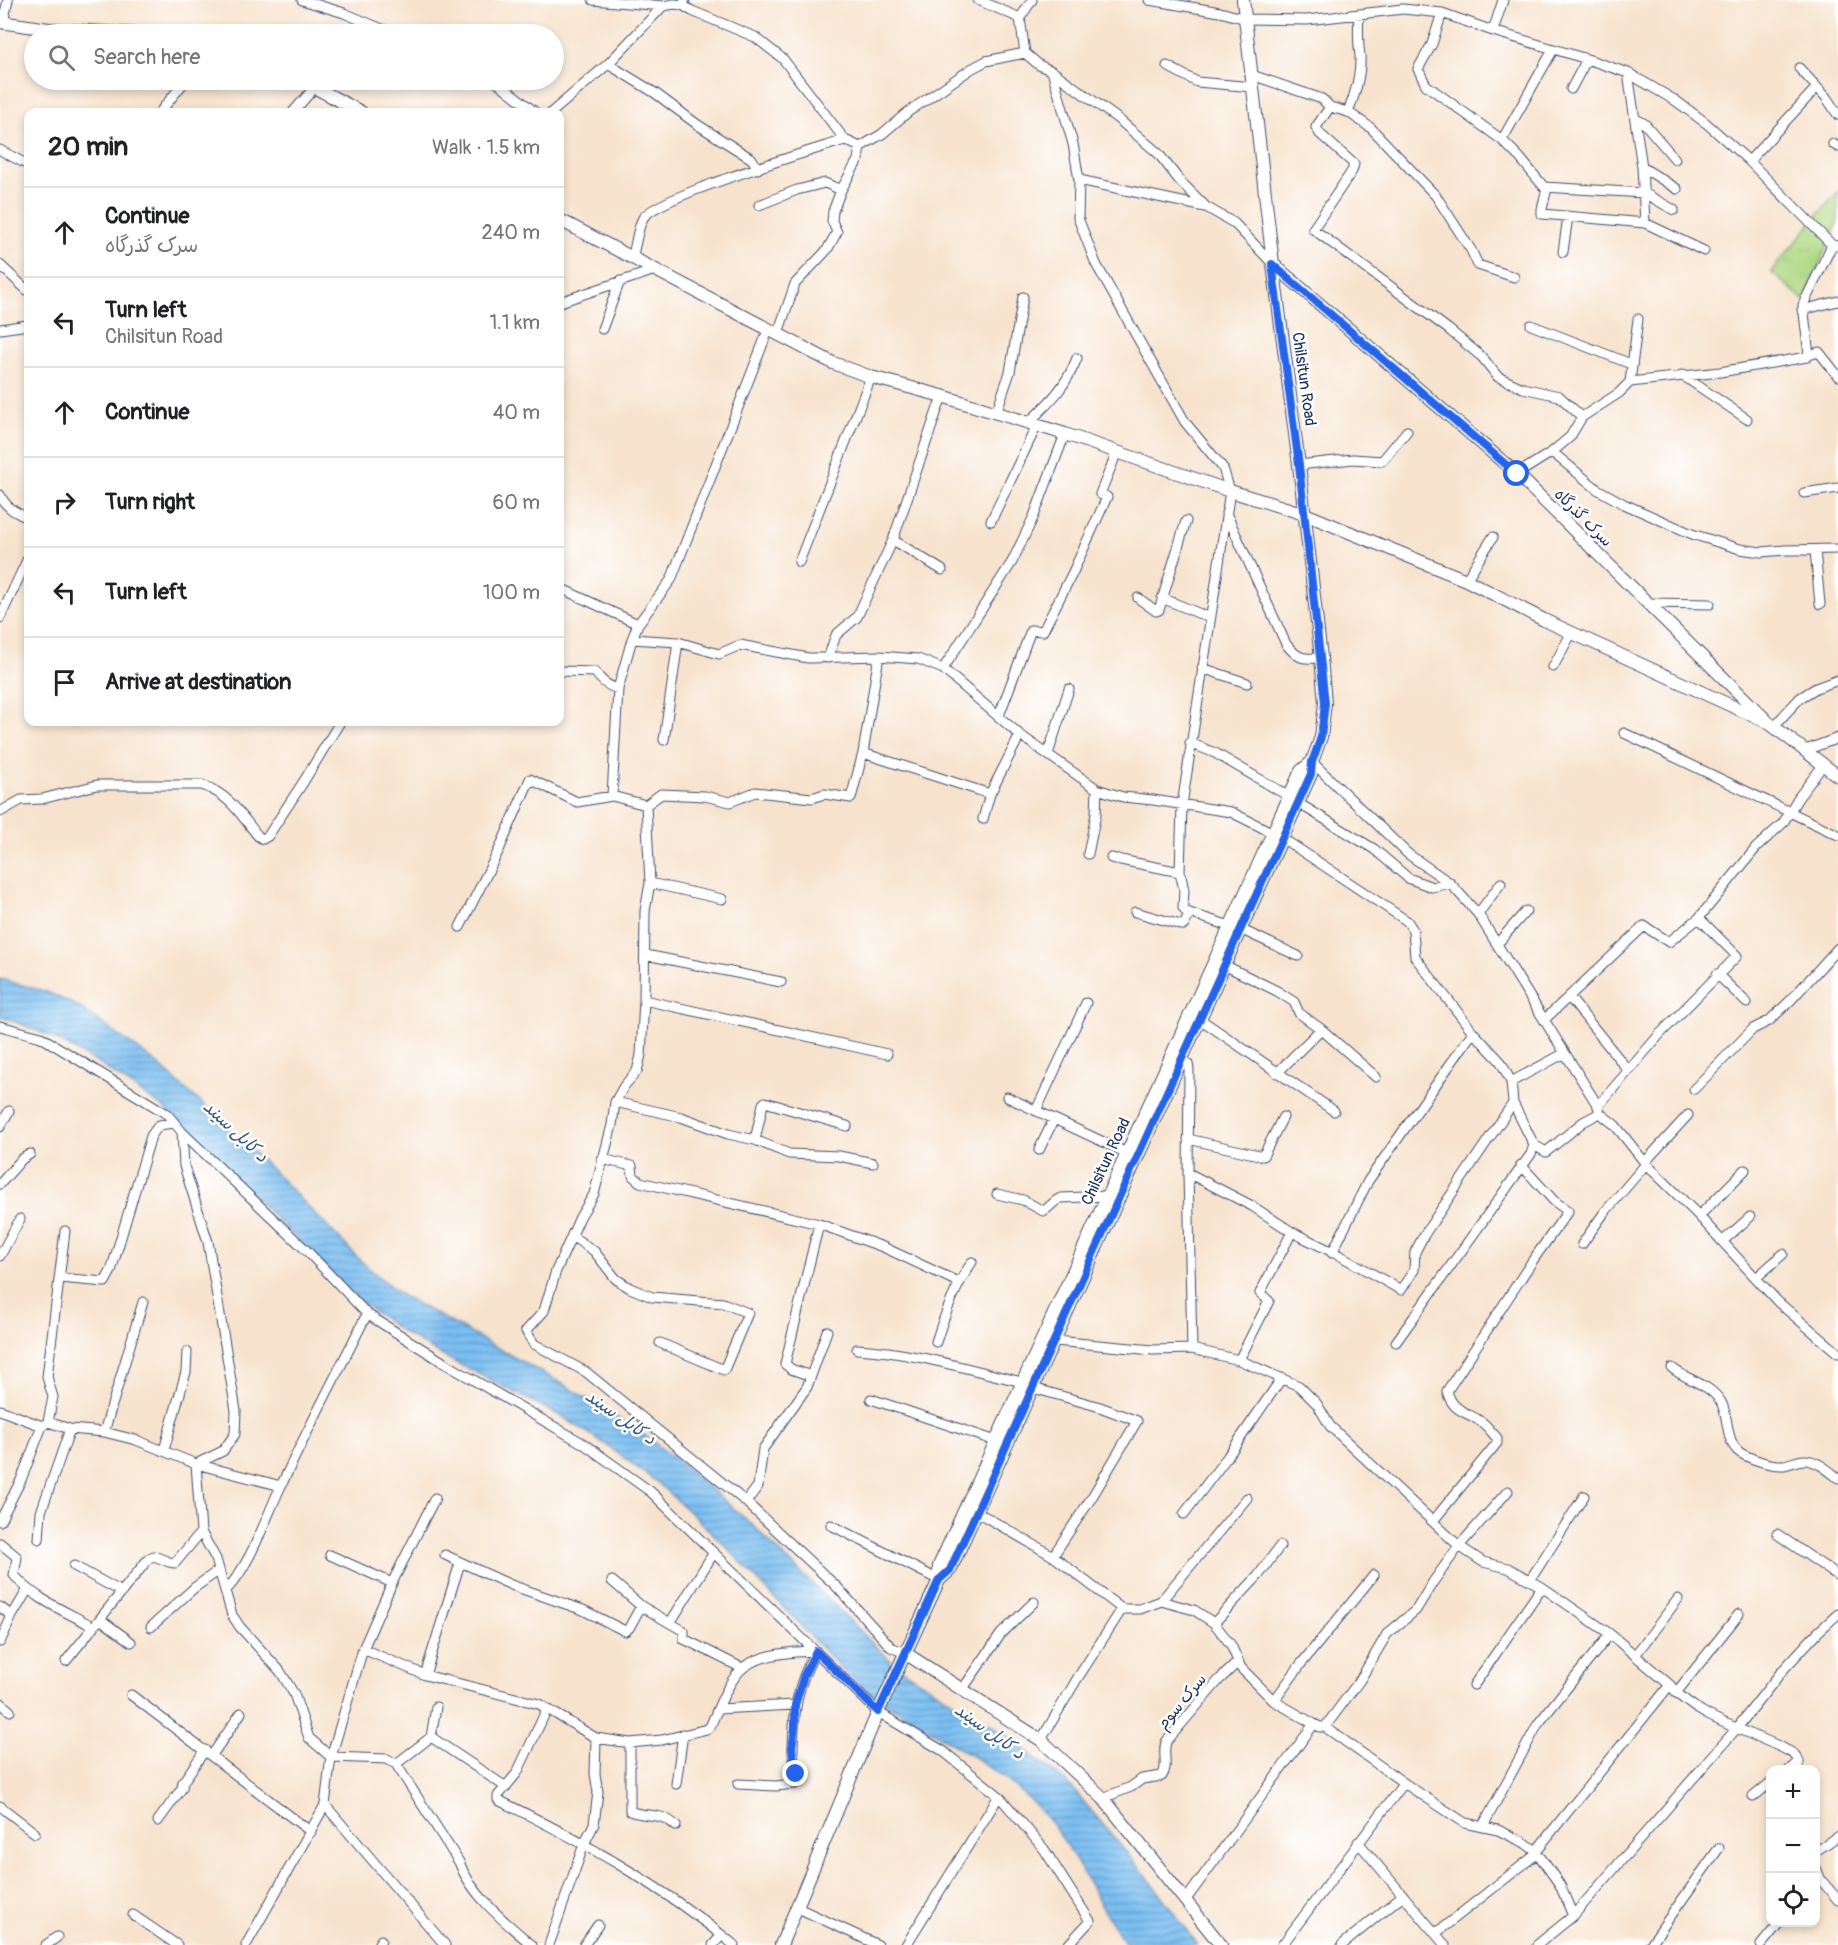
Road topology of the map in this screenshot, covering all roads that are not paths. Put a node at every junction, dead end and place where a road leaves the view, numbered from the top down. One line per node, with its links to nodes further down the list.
1 (8, 0): 15 (street)
2 (302, 0): 16 (street)
3 (593, 0): 10 (street)
4 (978, 0): 13 (street)
5 (1032, 0): 13 (street)
6 (1149, 0): 14 (street)
7 (1243, 0): 14 (main road, Chilsitun Road)
8 (1503, 0): 18 (street)
9 (683, 2): 10 (street); 43 (street)
10 (663, 6): 22 (street)
11 (1359, 14): 12 (street); 14 (street); 40 (street)
12 (1442, 14): 18 (street); 44 (street)
13 (1020, 18): 20 (street)
14 (1246, 19): 27 (main road, Chilsitun Road)
15 (2, 22): 17 (main road)
16 (370, 24)
17 (24, 25)
18 (1493, 32): 19 (street)
19 (1553, 50): 21 (street); 44 (street)
20 (1025, 53): 25 (street); 45 (street)
21 (1587, 59): 26 (street); 29 (street)
22 (608, 64): 39 (street); 51 (street)
23 (1167, 66): 27 (street)
24 (1799, 68): 28 (street)
25 (1052, 71): 52 (street); 58 (street)
26 (1628, 73): 42 (street); 48 (street)
27 (1252, 81): 34 (street); 67 (main road, Chilsitun Road)
28 (1817, 87): 41 (street); 48 (street)
29 (1571, 89)
30 (178, 90): 35 (street)
31 (312, 90): 36 (street)
32 (321, 90): 37 (main road)
33 (507, 90): 38 (street)
34 (1330, 106): 40 (street); 92 (street)
35 (163, 108)
36 (297, 108)
37 (354, 108)
38 (530, 108)
39 (557, 108)
40 (1348, 112): 70 (street)
41 (1838, 115)
42 (1636, 118): 47 (street); 50 (street)
43 (845, 140): 45 (street); 51 (street)
44 (1502, 140): 53 (street)
45 (860, 147): 55 (street)
46 (0, 150): 49 (street)
47 (1675, 159)
48 (1749, 161): 63 (street)
49 (24, 163)
50 (1642, 167): 54 (street); 56 (street)
51 (758, 169): 66 (street)
52 (1078, 180): 58 (street); 102 (street)
53 (1547, 188): 56 (street); 60 (street)
54 (1677, 189)
55 (841, 190): 57 (street); 82 (street)
56 (1644, 193): 59 (street); 62 (street)
57 (759, 205)
58 (1206, 207): 67 (street)
59 (1674, 210)
60 (1568, 216): 62 (street); 65 (street)
61 (564, 222): 66 (main road)
62 (1645, 223): 64 (street)
63 (1835, 245): 76 (street)
64 (1704, 251)
65 (1563, 252)
66 (632, 258): 69 (main road)
67 (1272, 264): 99 (main road, Chilsitun Road); 100 (main road, سرک گذرگاه)
68 (0, 265): 72 (street)
69 (655, 270): 71 (street); 82 (main road)
70 (1514, 277)
71 (620, 281): 74 (street); 81 (street)
72 (24, 287)
73 (1023, 297): 91 (street)
74 (564, 301)
75 (1838, 301): 76 (street)
76 (1802, 310): 83 (street)
77 (1638, 319): 85 (street)
78 (24, 325): 80 (street)
79 (1531, 325): 85 (street)
80 (0, 329)
81 (602, 329)
82 (774, 331): 88 (main road); 126 (street)
83 (1809, 355): 86 (street); 87 (street)
84 (1077, 358): 94 (street)
85 (1632, 364): 89 (street)
86 (1682, 375): 89 (street); 93 (street)
87 (1838, 376)
88 (871, 377): 90 (main road); 114 (street)
89 (1630, 382): 92 (street)
90 (942, 396): 91 (main road); 111 (street)
91 (996, 413): 94 (main road)
92 (1582, 417): 98 (street)
93 (1747, 419)
94 (1032, 424): 96 (main road); 108 (street)
95 (1407, 431): 99 (street)
96 (1065, 434): 97 (main road); 135 (street)
97 (1116, 452): 102 (main road); 141 (street)
98 (1552, 452): 100 (street); 112 (street)
99 (1299, 465): 106 (main road, Chilsitun Road)
100 (1517, 474): 121 (main road, سرک گذرگاه)
101 (1838, 488): 103 (street)
102 (1230, 491): 105 (street); 106 (main road)
103 (1804, 494)
104 (0, 495): 107 (street)
105 (1226, 513): 125 (street); 132 (street)
106 (1305, 514): 117 (main road); 132 (main road, Chilsitun Road)
107 (24, 516)
108 (991, 521)
109 (1186, 521): 120 (street)
110 (1493, 537): 117 (street)
111 (892, 540): 116 (street); 131 (street)
112 (1815, 549): 113 (street); 123 (street)
113 (1838, 549)
114 (799, 562)
115 (24, 567): 124 (street)
116 (942, 570)
117 (1466, 580): 127 (main road)
118 (564, 590): 126 (street)
119 (1138, 598): 120 (street)
120 (1162, 598): 125 (street)
121 (1648, 603): 122 (street); 142 (main road, سرک گذرگاه)
122 (1710, 604)
123 (1820, 604)
124 (0, 618)
125 (1210, 618): 134 (street)
126 (638, 624): 128 (street)
127 (1572, 632): 133 (street); 142 (main road)
128 (632, 639): 129 (street); 139 (street)
129 (678, 642): 131 (street); 147 (street)
130 (879, 656): 131 (street); 135 (street); 150 (street)
131 (828, 658)
132 (1321, 658): 152 (main road, Chilsitun Road)
133 (1553, 667)
134 (1202, 668): 138 (street); 148 (street)
135 (943, 669): 141 (street)
136 (564, 670): 139 (street)
137 (1838, 680): 142 (street)
138 (1247, 683)
139 (618, 688): 157 (street)
140 (1069, 689): 151 (street)
141 (999, 716): 145 (street)
142 (1772, 724): 149 (main road, سرک گذرگاه)
143 (338, 726): 162 (street)
144 (1624, 733): 161 (street)
145 (1020, 735): 151 (street); 156 (street)
146 (1838, 738): 149 (street)
147 (664, 740)
148 (1190, 743): 158 (street); 160 (street)
149 (1806, 750): 153 (main road, سرک گذرگاه)
150 (863, 753): 156 (street); 159 (street)
151 (1048, 754): 155 (street)
152 (1312, 762): 158 (main road, Chilsitun Road); 170 (street)
153 (1824, 764): 154 (main road, سرک گذرگاه); 161 (street)
154 (1838, 776)
155 (1097, 789): 160 (street); 166 (street)
156 (990, 794): 163 (street)
157 (612, 796): 159 (street); 178 (street)
158 (1294, 800): 164 (main road, Chilsitun Road); 170 (street)
159 (646, 805): 169 (street)
160 (1182, 805): 164 (street); 168 (street)
161 (1789, 811): 165 (street); 177 (street)
162 (0, 812)
163 (982, 819)
164 (1278, 835): 179 (main road, Chilsitun Road); 195 (street)
165 (1838, 835)
166 (1088, 854)
167 (1111, 858): 168 (street)
168 (1180, 872): 175 (street)
169 (650, 883): 172 (street); 182 (street)
170 (1450, 883): 176 (street)
171 (1501, 883): 176 (street)
172 (722, 899)
173 (1526, 911): 180 (street)
174 (1135, 912): 175 (street)
175 (1190, 913): 179 (street)
176 (1478, 915): 180 (street)
177 (1699, 918): 185 (street); 187 (street)
178 (460, 927)
179 (1235, 927): 183 (street); 184 (main road, Chilsitun Road); 222 (main road, Chilsitun Road)
180 (1497, 944): 192 (street)
181 (1838, 948): 203 (street)
182 (646, 955): 186 (street); 188 (street)
183 (1298, 956)
184 (1224, 965): 191 (main road, Chilsitun Road); 194 (street)
185 (1717, 974): 190 (street); 199 (street)
186 (781, 982)
187 (1569, 997): 192 (street); 199 (street)
188 (644, 1000): 197 (street); 205 (street)
189 (1086, 1003): 209 (street)
190 (1747, 1003)
191 (1200, 1019): 198 (main road, Chilsitun Road); 200 (street)
192 (1545, 1019): 196 (street)
193 (0, 1026): 214 (street)
194 (1321, 1029): 200 (street); 201 (street)
195 (1473, 1032): 202 (street); 242 (street)
196 (1565, 1053): 202 (street); 207 (street)
197 (887, 1054)
198 (1182, 1059): 218 (street); 252 (main road, Chilsitun Road)
199 (1628, 1070): 207 (street)
200 (1277, 1073): 210 (street)
201 (1376, 1077)
202 (1511, 1082): 206 (street)
203 (1694, 1089)
204 (1007, 1097): 209 (street)
205 (615, 1102): 219 (street); 224 (street)
206 (1513, 1103): 220 (street); 242 (street)
207 (1599, 1110): 220 (street); 226 (street)
208 (9, 1111): 216 (street)
209 (1036, 1111): 213 (street)
210 (1334, 1111)
211 (1688, 1115): 226 (street)
212 (1283, 1117): 218 (street)
213 (1054, 1119): 221 (street); 222 (street)
214 (174, 1123): 217 (street); 246 (street)
215 (846, 1126): 219 (street)
216 (0, 1127)
217 (182, 1132): 250 (street); 272 (street)
218 (1188, 1139): 229 (street)
219 (755, 1140): 225 (street)
220 (1534, 1145): 227 (street)
221 (1039, 1150)
222 (1127, 1153): 232 (main road, Chilsitun Road)
223 (30, 1154): 230 (street)
224 (603, 1159): 236 (street); 239 (street)
225 (873, 1163)
226 (1646, 1163): 233 (street); 241 (street)
227 (1521, 1166): 254 (street); 283 (street)
228 (1745, 1170): 233 (street)
229 (1188, 1173): 238 (street); 257 (street)
230 (0, 1184)
231 (997, 1194): 232 (street)
232 (1107, 1196): 264 (main road, Chilsitun Road)
233 (1699, 1216): 240 (street)
234 (1750, 1216): 240 (street)
235 (20, 1219): 244 (street)
236 (819, 1224): 248 (street); 262 (street)
237 (65, 1231): 246 (street)
238 (1292, 1232): 242 (street); 260 (street)
239 (573, 1237): 255 (street); 279 (street)
240 (1723, 1242): 247 (street)
241 (1582, 1244)
242 (1332, 1253)
243 (1783, 1254): 247 (street)
244 (0, 1256)
245 (972, 1262): 248 (street)
246 (59, 1278): 267 (street)
247 (1756, 1278): 259 (street)
248 (958, 1282): 253 (street)
249 (143, 1302): 269 (street)
250 (367, 1314): 274 (street); 291 (street)
251 (828, 1331): 262 (street)
252 (1055, 1341): 257 (street); 264 (main road, Chilsitun Road)
253 (936, 1342)
254 (1396, 1342)
255 (660, 1343)
256 (856, 1349): 264 (street)
257 (1192, 1349): 260 (street)
258 (188, 1352): 271 (street)
259 (1838, 1353)
260 (1239, 1360): 263 (street)
261 (1672, 1368): 273 (street)
262 (811, 1376): 279 (street)
263 (1282, 1378): 281 (street); 283 (street)
264 (1028, 1385): 270 (main road, Chilsitun Road); 280 (main road, Chilsitun Road); 294 (street)
265 (872, 1399): 270 (street)
266 (0, 1410): 267 (street)
267 (45, 1424): 268 (street); 282 (street)
268 (70, 1429): 269 (street); 287 (street)
269 (104, 1432): 271 (street)
270 (996, 1441): 300 (main road, Chilsitun Road)
271 (164, 1450): 272 (street)
272 (196, 1464): 274 (street); 285 (street)
273 (1838, 1478)
274 (281, 1486): 306 (street)
275 (1508, 1491): 289 (street)
276 (1584, 1496): 301 (street)
277 (435, 1498): 303 (street)
278 (1247, 1498): 309 (street)
279 (746, 1502): 327 (street)
280 (977, 1512): 294 (street); 300 (main road, Chilsitun Road)
281 (1184, 1514)
282 (0, 1521)
283 (1433, 1521): 289 (street)
284 (831, 1525): 300 (street)
285 (201, 1532): 297 (street); 307 (street)
286 (1778, 1534): 299 (street)
287 (39, 1539)
288 (0, 1543): 305 (street)
289 (1460, 1545): 301 (street); 346 (street)
290 (1280, 1546): 319 (street)
291 (713, 1554): 318 (street); 325 (street)
292 (330, 1555): 303 (street)
293 (445, 1555): 295 (street)
294 (1053, 1556): 313 (street)
295 (460, 1563): 311 (street); 331 (street)
296 (74, 1566): 307 (street)
297 (219, 1570): 306 (street); 320 (street)
298 (1374, 1575): 336 (street)
299 (1838, 1576)
300 (939, 1580): 327 (main road, Chilsitun Road)
301 (1530, 1580): 304 (street)
302 (612, 1581): 311 (street)
303 (392, 1583): 324 (street)
304 (1542, 1587): 321 (street); 332 (street)
305 (28, 1589): 316 (street); 317 (street)
306 (226, 1590): 354 (street)
307 (122, 1592): 317 (street)
308 (1678, 1599): 326 (street)
309 (1161, 1600): 313 (street); 319 (street)
310 (1034, 1602): 334 (street)
311 (641, 1606): 318 (street)
312 (0, 1608): 316 (street)
313 (1122, 1609): 351 (street)
314 (1739, 1614): 333 (street)
315 (1838, 1614): 347 (street)
316 (12, 1616): 322 (street)
317 (97, 1623): 323 (street); 328 (street)
318 (670, 1623): 330 (street)
319 (1214, 1623): 329 (street)
320 (151, 1627)
321 (1610, 1634): 326 (street); 369 (street)
322 (0, 1642)
323 (131, 1642)
324 (363, 1649): 331 (street); 354 (street)
325 (816, 1651): 330 (street); 338 (street); 342 (street)
326 (1636, 1654): 333 (street)
327 (902, 1659): 334 (main road); 342 (main road, Chilsitun Road)
328 (66, 1661)
329 (1238, 1662): 336 (street); 364 (street, سرک سوم)
330 (742, 1668): 341 (street)
331 (426, 1675): 340 (street)
332 (1474, 1685)
333 (1673, 1689): 347 (street); 377 (street)
334 (962, 1690): 351 (main road)
335 (131, 1695): 353 (street)
336 (1274, 1701): 345 (street)
337 (0, 1702): 343 (street)
338 (795, 1705): 341 (street); 359 (street)
339 (436, 1707): 349 (street)
340 (547, 1708): 350 (street); 360 (street)
341 (718, 1709): 348 (street)
342 (880, 1709): 362 (street); 382 (main road, Chilsitun Road)
343 (10, 1711)
344 (241, 1713): 353 (street)
345 (1314, 1724): 346 (street); 381 (street)
346 (1325, 1727): 357 (street)
347 (1737, 1728): 356 (street); 384 (street)
348 (683, 1734): 352 (street); 358 (street)
349 (431, 1737): 355 (street); 360 (street)
350 (596, 1738): 352 (street); 374 (street)
351 (1041, 1740): 364 (main road)
352 (630, 1743): 368 (street)
353 (208, 1753): 367 (street); 370 (street)
354 (331, 1757): 355 (street); 365 (street)
355 (396, 1764): 394 (street)
356 (1799, 1765)
357 (1404, 1783): 369 (street); 373 (street)
358 (676, 1784)
359 (738, 1784)
360 (506, 1787): 374 (street)
361 (1766, 1787): 363 (street)
362 (999, 1796): 401 (street); 402 (street)
363 (1753, 1797)
364 (1103, 1798): 381 (main road)
365 (325, 1804): 370 (street); 393 (street)
366 (0, 1806): 371 (street)
367 (158, 1821)
368 (676, 1826)
369 (1483, 1826): 377 (street)
370 (311, 1832): 392 (street)
371 (34, 1833)
372 (1838, 1836): 376 (street)
373 (1358, 1842): 379 (street); 404 (street)
374 (584, 1844): 388 (street); 395 (street)
375 (1719, 1848): 408 (street)
376 (1820, 1848)
377 (1536, 1851): 384 (street); 387 (street)
378 (1820, 1884): 380 (street)
379 (1403, 1895): 387 (street); 405 (street)
380 (1838, 1900)
381 (1185, 1901): 403 (main road)
382 (798, 1908): 399 (main road, Chilsitun Road); 400 (street)
383 (133, 1914): 391 (street)
384 (1573, 1916): 407 (street)
385 (598, 1925): 396 (street)
386 (1777, 1927): 409 (street)
387 (1436, 1934): 406 (street)
388 (722, 1935): 397 (street); 398 (street)
389 (57, 1936): 390 (street)
390 (46, 1945)
391 (177, 1945)
392 (246, 1945)
393 (445, 1945)
394 (532, 1945)
395 (549, 1945)
396 (584, 1945)
397 (712, 1945)
398 (734, 1945)
399 (782, 1945)
400 (878, 1945)
401 (906, 1945)
402 (1068, 1945)
403 (1221, 1945)
404 (1281, 1945)
405 (1342, 1945)
406 (1446, 1945)
407 (1537, 1945)
408 (1650, 1945)
409 (1761, 1945)

